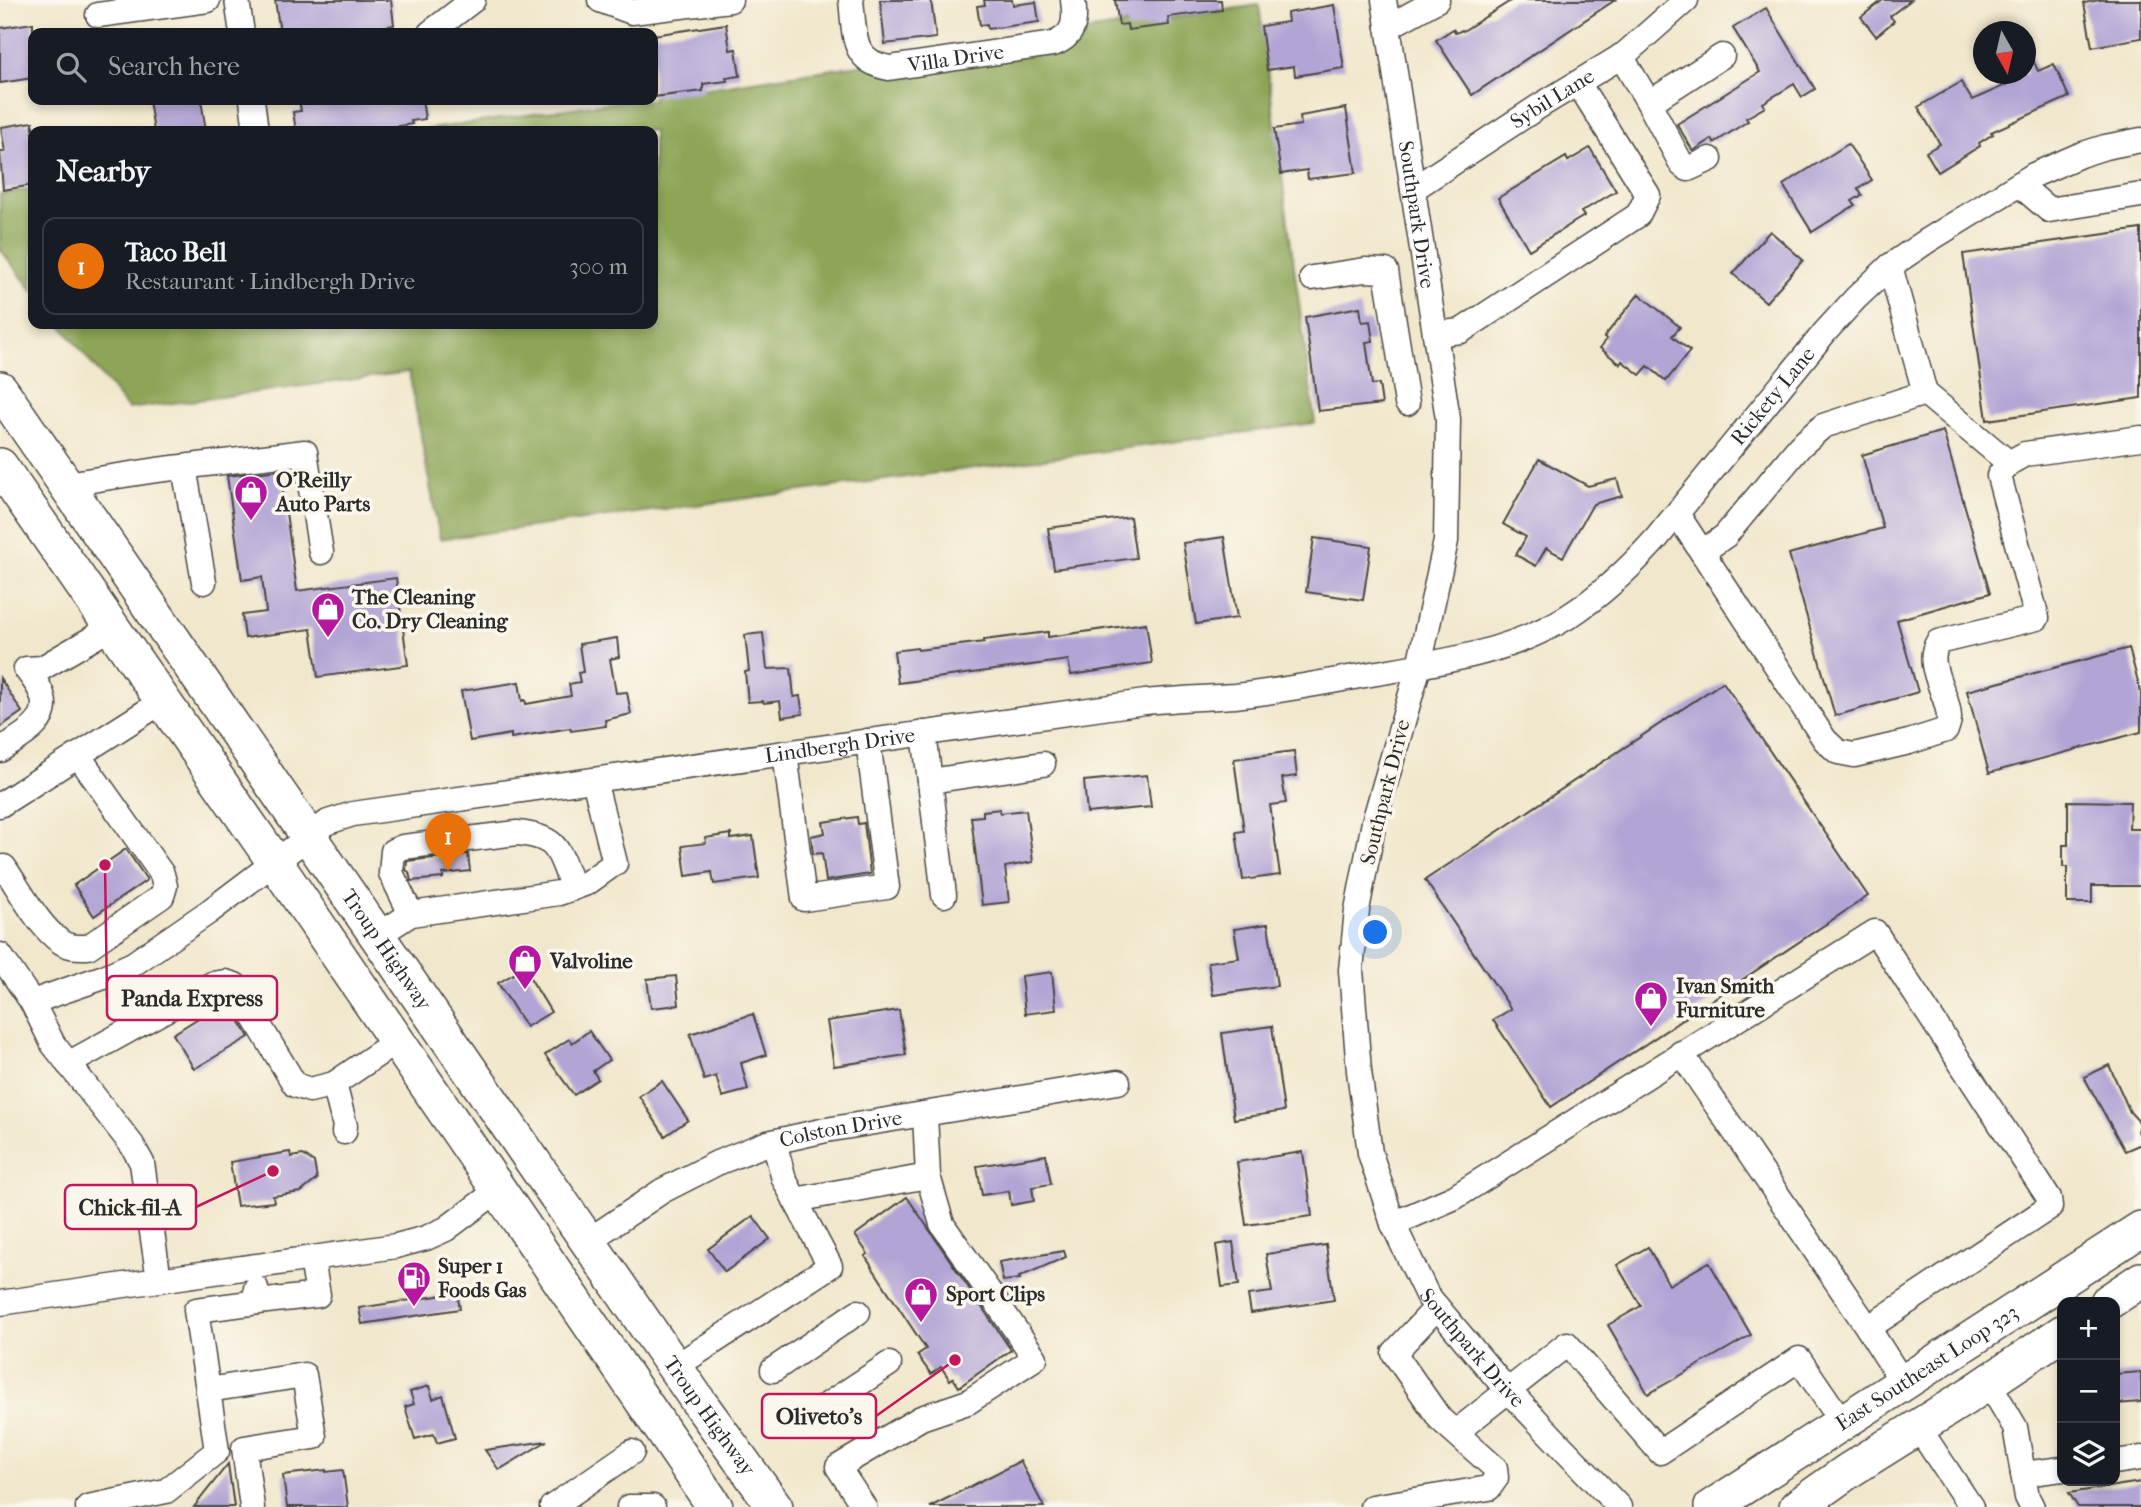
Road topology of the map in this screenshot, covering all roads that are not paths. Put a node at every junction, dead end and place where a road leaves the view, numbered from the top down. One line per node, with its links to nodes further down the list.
1 (208, 0): 11 (street)
2 (237, 0): 13 (street)
3 (474, 0): 14 (street)
4 (600, 0): 5 (street)
5 (730, 0)
6 (851, 0): 7 (street, Villa Drive)
7 (1073, 0)
8 (1384, 0): 12 (street, Southpark Drive)
9 (1437, 0): 12 (street)
10 (1686, 0): 15 (street, Sybil Lane)
11 (98, 15)
12 (1388, 27): 24 (street, Southpark Drive)
13 (241, 28)
14 (437, 28)
15 (1621, 56): 17 (street, Sybil Lane); 18 (street)
16 (1722, 56): 18 (street)
17 (1578, 83): 24 (street, Sybil Lane); 30 (street)
18 (1649, 103): 22 (street)
19 (253, 105): 20 (street)
20 (255, 126)
21 (2141, 140): 23 (street, Rickety Lane)
22 (1710, 159)
23 (2020, 185): 25 (street); 26 (street, Rickety Lane)
24 (1413, 189): 28 (street, Southpark Drive)
25 (2141, 195)
26 (1890, 266): 33 (street); 39 (street, Rickety Lane)
27 (1312, 278): 29 (street)
28 (1427, 282): 29 (street); 30 (street, Southpark Drive)
29 (1390, 287): 31 (street)
30 (1435, 334): 31 (street, Southpark Drive)
31 (1442, 380): 44 (street, Southpark Drive)
32 (0, 389): 38 (highway, Troup Highway)
33 (1925, 393): 35 (street); 41 (street)
34 (2141, 438): 35 (street)
35 (2009, 463): 41 (street)
36 (0, 466): 43 (highway, Troup Highway)
37 (184, 467): 38 (street); 40 (street); 42 (street)
38 (66, 484): 55 (highway, Troup Highway)
39 (1677, 514): 41 (street); 44 (street, Rickety Lane)
40 (321, 552)
41 (1702, 552)
42 (204, 582)
43 (112, 627): 45 (highway, Troup Highway); 48 (street)
44 (1419, 666): 46 (street, Lindbergh Drive); 75 (street, Southpark Drive)
45 (163, 701): 50 (street); 56 (highway, Troup Highway)
46 (924, 733): 47 (street, Lindbergh Drive); 53 (street)
47 (867, 741): 49 (street, Lindbergh Drive); 49 (street)
48 (0, 750)
49 (785, 753): 52 (street, Lindbergh Drive)
50 (78, 755): 54 (street); 57 (street)
51 (1043, 764): 53 (street)
52 (594, 780): 55 (street, Lindbergh Drive); 58 (street)
53 (930, 781): 59 (street)
54 (0, 805)
55 (308, 836): 56 (street, Lindbergh Drive); 61 (highway, Troup Highway)
56 (274, 861): 63 (street, Lindbergh Drive); 64 (highway, Troup Highway)
57 (1, 866)
58 (573, 888): 60 (street); 60 (street)
59 (944, 895)
60 (411, 915): 61 (street)
61 (377, 936): 77 (highway, Troup Highway)
62 (0, 955): 63 (street)
63 (32, 1002): 66 (street)
64 (397, 1041): 68 (street); 73 (highway, Troup Highway)
65 (1681, 1053): 75 (street); 89 (street); 89 (street)
66 (68, 1064): 68 (street); 81 (street)
67 (1118, 1082): 69 (street, Colston Drive)
68 (334, 1084): 70 (street)
69 (925, 1114): 71 (street, Colston Drive); 72 (street)
70 (344, 1132)
71 (774, 1142): 74 (street); 77 (street, Colston Drive)
72 (928, 1176): 74 (street); 116 (street)
73 (498, 1190): 78 (street); 114 (highway, Troup Highway)
74 (795, 1200): 92 (street)
75 (1393, 1224): 86 (street, Southpark Drive)
76 (2141, 1229): 94 (highway, East Southeast Loop 323)
77 (588, 1241): 92 (highway, Troup Highway)
78 (312, 1259): 79 (street); 85 (street)
79 (253, 1268): 80 (street); 85 (street)
80 (191, 1277): 81 (street); 87 (street)
81 (159, 1280): 84 (street)
82 (2141, 1280): 83 (highway)
83 (2116, 1297)
84 (0, 1303)
85 (258, 1303): 87 (street)
86 (1437, 1307): 97 (street, Southpark Drive); 101 (street)
87 (196, 1310): 96 (street)
88 (858, 1312): 93 (street)
89 (1868, 1328): 94 (street)
90 (2057, 1336): 95 (highway)
91 (888, 1364): 98 (street)
92 (676, 1367): 115 (highway, Troup Highway)
93 (773, 1370)
94 (1903, 1383): 99 (highway, East Southeast Loop 323)
95 (1989, 1383): 100 (highway); 108 (street)
96 (208, 1390): 102 (street); 103 (street)
97 (1509, 1390): 99 (street); 101 (street); 118 (street, Southpark Drive)
98 (806, 1419)
99 (1842, 1422): 119 (highway, East Southeast Loop 323)
100 (1918, 1427): 120 (highway); 121 (street)
101 (1456, 1432): 117 (street)
102 (244, 1448): 103 (street); 110 (street)
103 (217, 1451): 109 (street)
104 (632, 1452): 111 (street)
105 (2141, 1458): 106 (street)
106 (2120, 1461)
107 (2057, 1470): 108 (street)
108 (2023, 1474): 122 (street)
109 (88, 1507)
110 (252, 1507)
111 (552, 1507)
112 (629, 1507): 113 (street)
113 (653, 1507)
114 (715, 1507)
115 (775, 1507)
116 (864, 1507)
117 (1372, 1507)
118 (1619, 1507)
119 (1712, 1507)
120 (1797, 1507)
121 (1971, 1507)
122 (2032, 1507)

